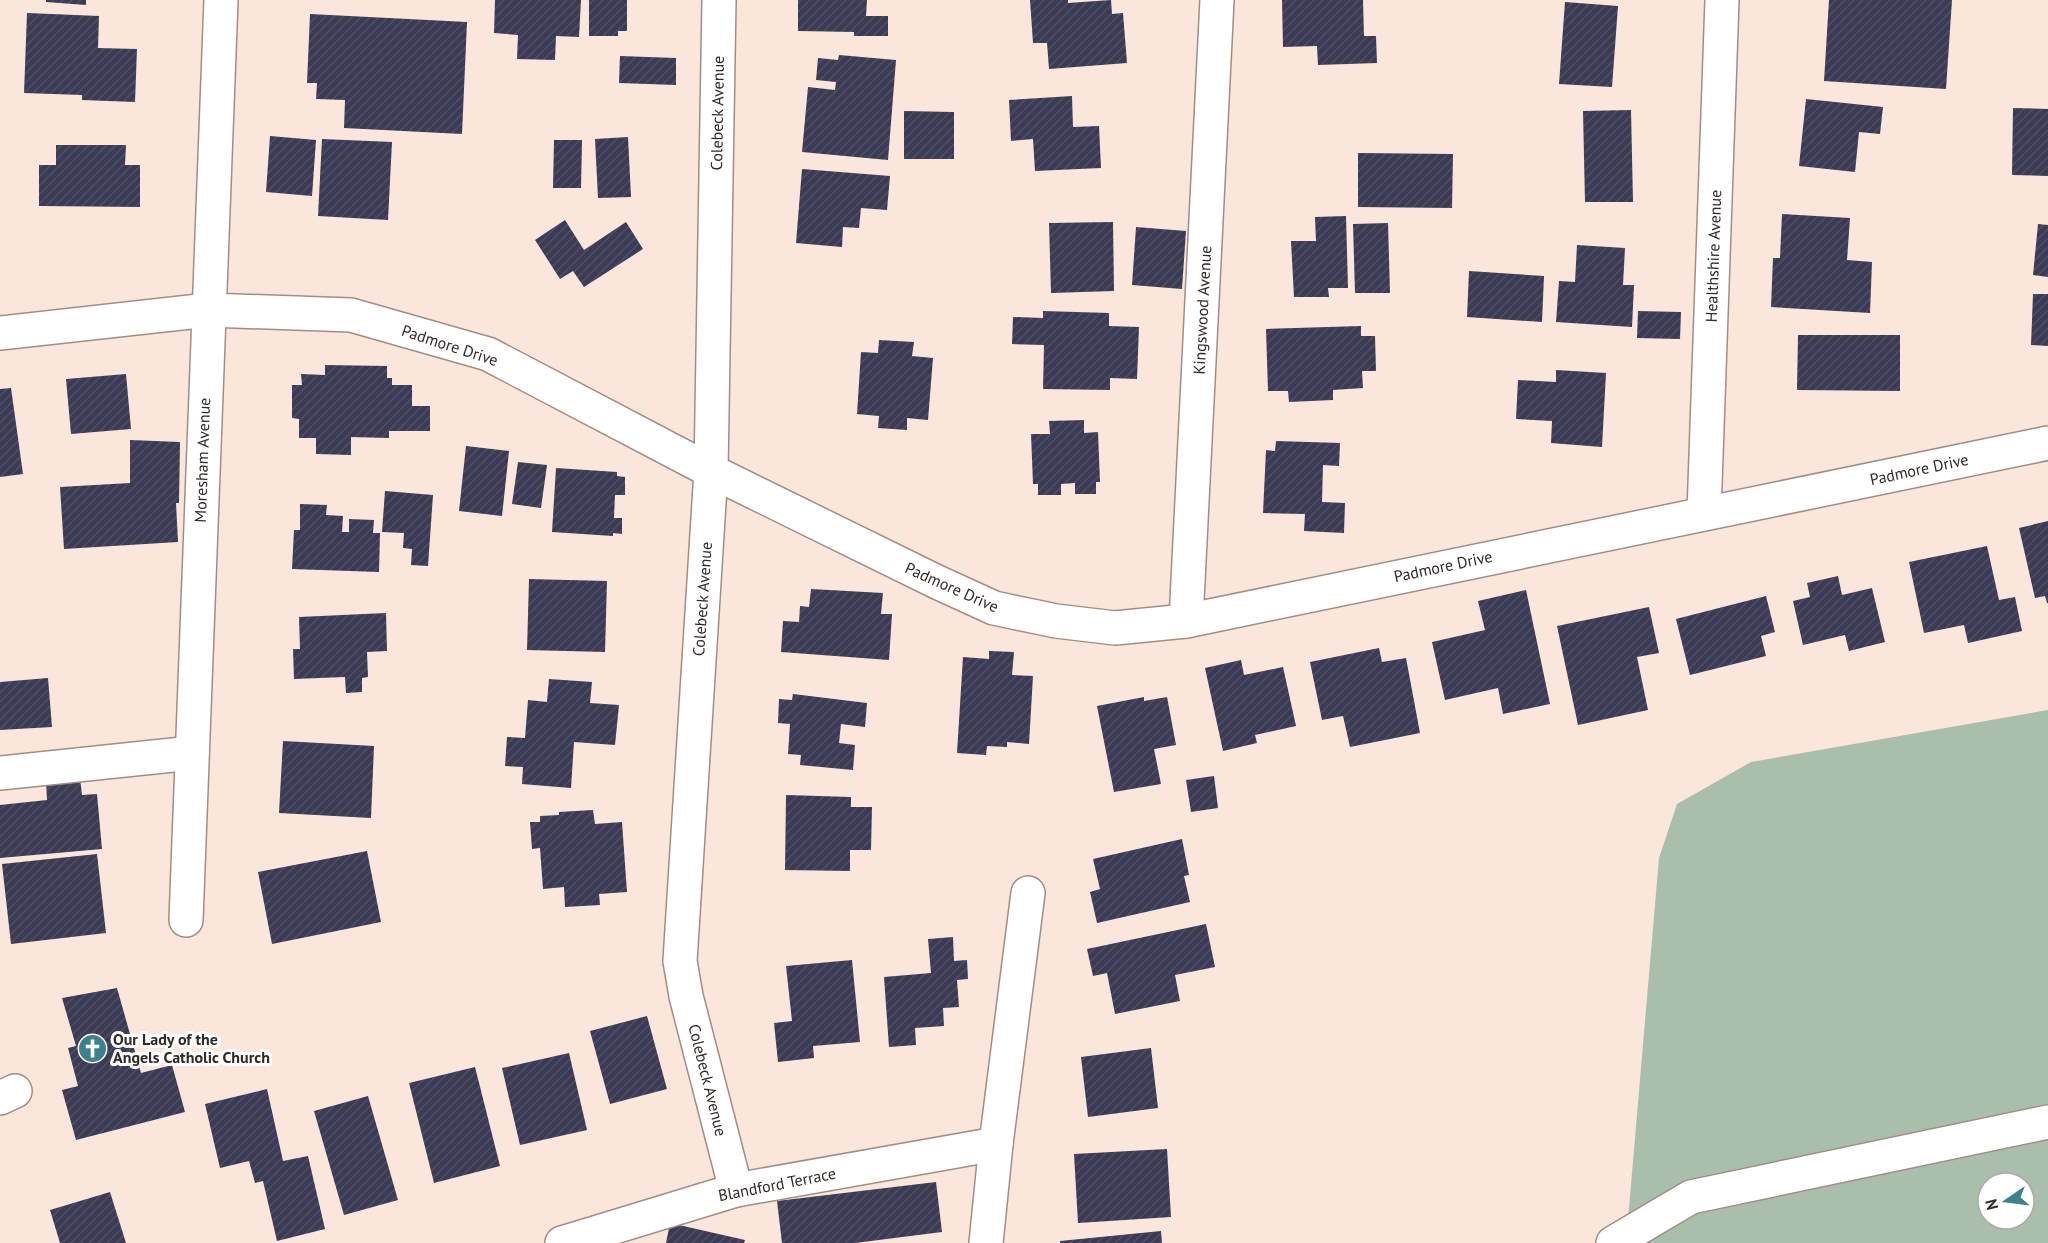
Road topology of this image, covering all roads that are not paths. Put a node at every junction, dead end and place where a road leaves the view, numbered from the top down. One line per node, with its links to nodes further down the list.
1 (221, 0): 5 (street, Moresham Avenue)
2 (719, 0): 8 (street, Colebeck Avenue)
3 (1217, 0): 10 (street, Kingswood Avenue)
4 (1722, 0): 9 (street, Healthshire Avenue)
5 (208, 310): 6 (street, Padmore Drive); 8 (street, Padmore Drive); 11 (street, Moresham Avenue)
6 (0, 333)
7 (2048, 442): 9 (street, Padmore Drive)
8 (711, 471): 10 (street, Padmore Drive); 17 (street, Colebeck Avenue)
9 (1704, 513): 10 (street, Padmore Drive)
10 (1186, 621)
11 (192, 753): 12 (street); 14 (street, Moresham Avenue)
12 (0, 773)
13 (1028, 893): 16 (street)
14 (186, 920)
15 (2048, 1122): 20 (street)
16 (996, 1144): 17 (street, Blandford Terrace); 19 (street)
17 (736, 1190): 18 (street, Blandford Terrace)
18 (562, 1243)
19 (986, 1243)
20 (1612, 1243)

